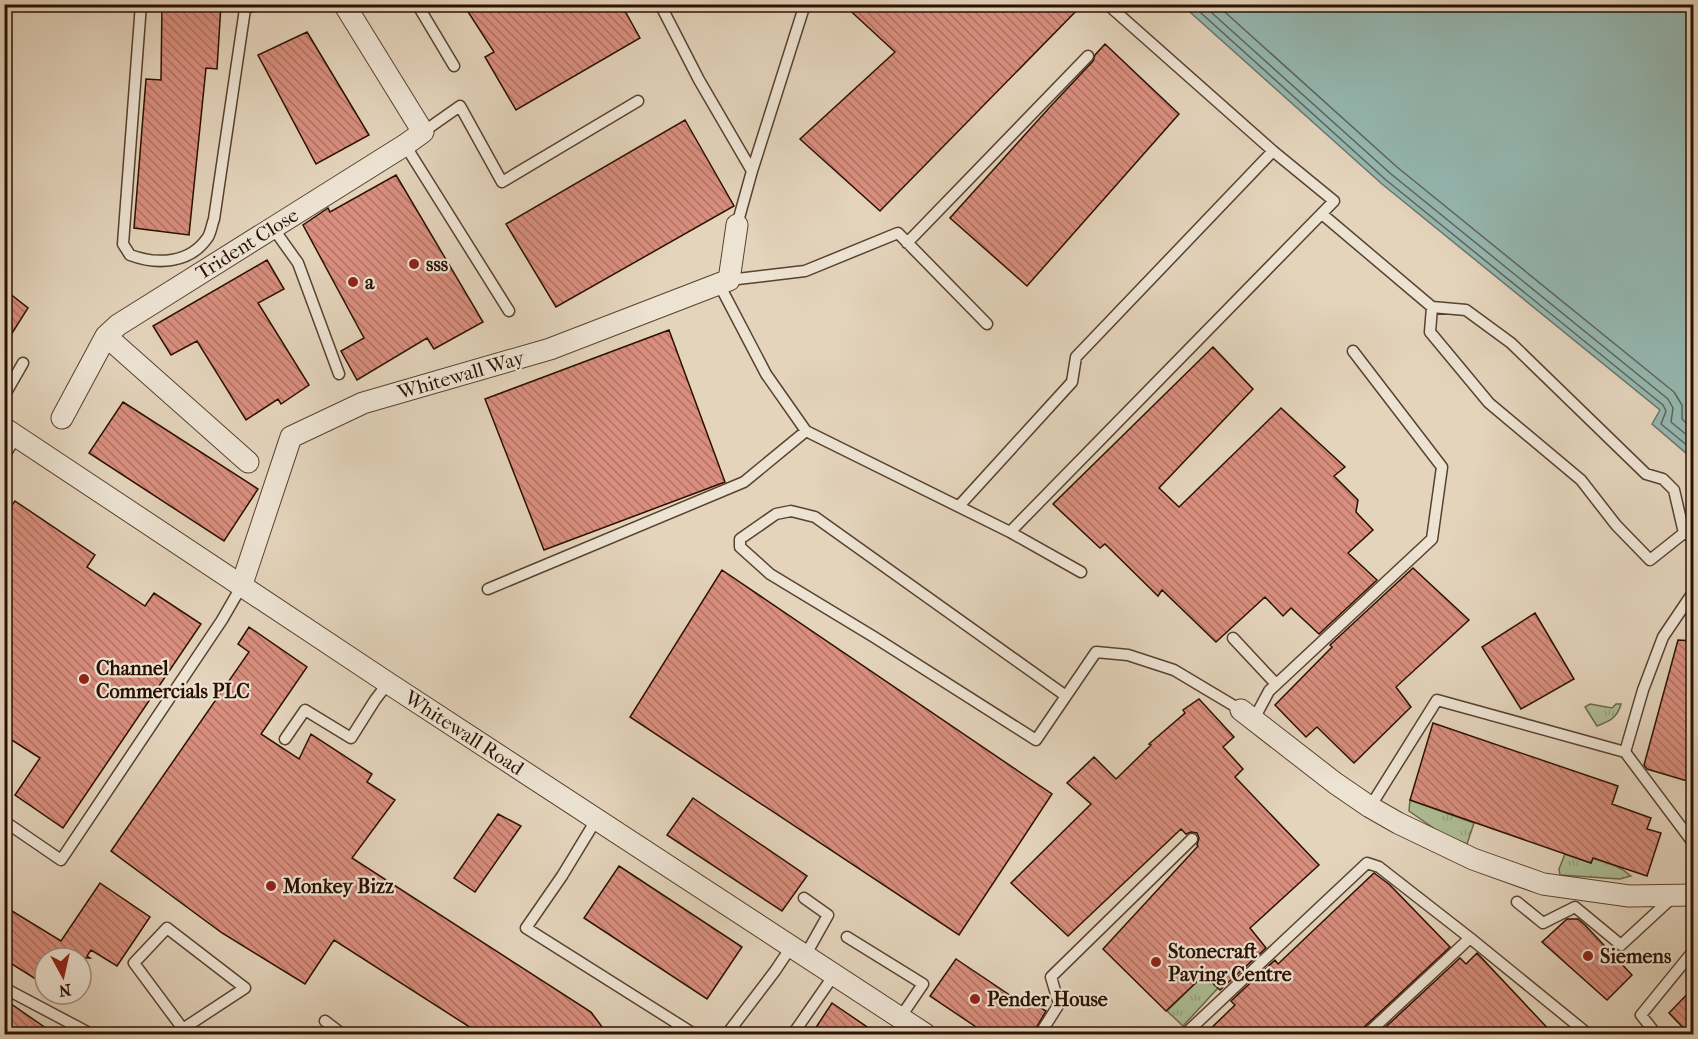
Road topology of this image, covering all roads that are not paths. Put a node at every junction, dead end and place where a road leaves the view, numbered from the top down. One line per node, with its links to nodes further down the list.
1 (141, 4): 2 (lane)
2 (256, 4)
3 (344, 4): 11 (street)
4 (417, 4): 9 (lane)
5 (660, 4): 14 (lane)
6 (805, 4): 14 (lane)
7 (1107, 4): 13 (lane)
8 (1088, 56): 18 (lane)
9 (454, 66)
10 (638, 101): 11 (lane)
11 (423, 132): 12 (street, Trident Close)
12 (405, 145): 17 (street, Trident Close); 21 (lane)
13 (1273, 151): 15 (lane); 33 (lane)
14 (752, 171): 16 (lane)
15 (1322, 214): 20 (lane); 34 (lane)
16 (737, 225): 19 (street)
17 (273, 228): 23 (street, Trident Close); 26 (lane)
18 (908, 243): 19 (lane); 22 (lane)
19 (724, 282): 29 (lane); 37 (street, Whitewall Way)
20 (1432, 307): 35 (lane); 35 (lane)
21 (509, 311)
22 (987, 324)
23 (106, 336): 28 (street); 32 (street)
24 (1353, 351): 42 (lane)
25 (23, 363): 27 (lane)
26 (339, 374)
27 (4, 396)
28 (62, 418)
29 (806, 431): 33 (lane); 38 (lane)
30 (10, 433): 31 (lane); 37 (street, Whitewall Road)
31 (4, 456)
32 (248, 462)
33 (959, 506): 34 (lane)
34 (1010, 532): 36 (lane)
35 (1689, 536)
36 (1082, 572)
37 (241, 586): 41 (street, Whitewall Road); 49 (lane)
38 (488, 589)
39 (1694, 591): 46 (lane)
40 (1233, 638): 42 (lane)
41 (388, 684): 45 (lane); 48 (street, Whitewall Road)
42 (1276, 684): 44 (lane)
43 (1066, 696): 43 (lane); 44 (lane)
44 (1248, 714): 47 (street)
45 (285, 739)
46 (1625, 752): 47 (lane); 51 (lane)
47 (1370, 807): 52 (street)
48 (596, 819): 58 (street, Whitewall Road); 66 (lane)
49 (4, 821)
50 (1192, 839): 70 (lane)
51 (1694, 844)
52 (1684, 895): 54 (lane)
53 (804, 898): 58 (lane)
54 (1517, 902)
55 (847, 937): 61 (lane)
56 (1470, 938): 71 (lane); 72 (lane); 73 (lane)
57 (1694, 950): 74 (lane)
58 (798, 951): 59 (street, Whitewall Road); 67 (lane)
59 (834, 975): 61 (street, Whitewall Road); 68 (lane)
60 (4, 988): 64 (lane)
61 (900, 1018): 69 (street, Whitewall Road)
62 (325, 1021): 65 (lane)
63 (179, 1032): 63 (lane)
64 (88, 1034)
65 (342, 1035)
66 (694, 1035)
67 (727, 1035)
68 (793, 1035)
69 (925, 1035)
70 (1040, 1035)
71 (1185, 1035)
72 (1367, 1035)
73 (1588, 1035)
74 (1656, 1035)

